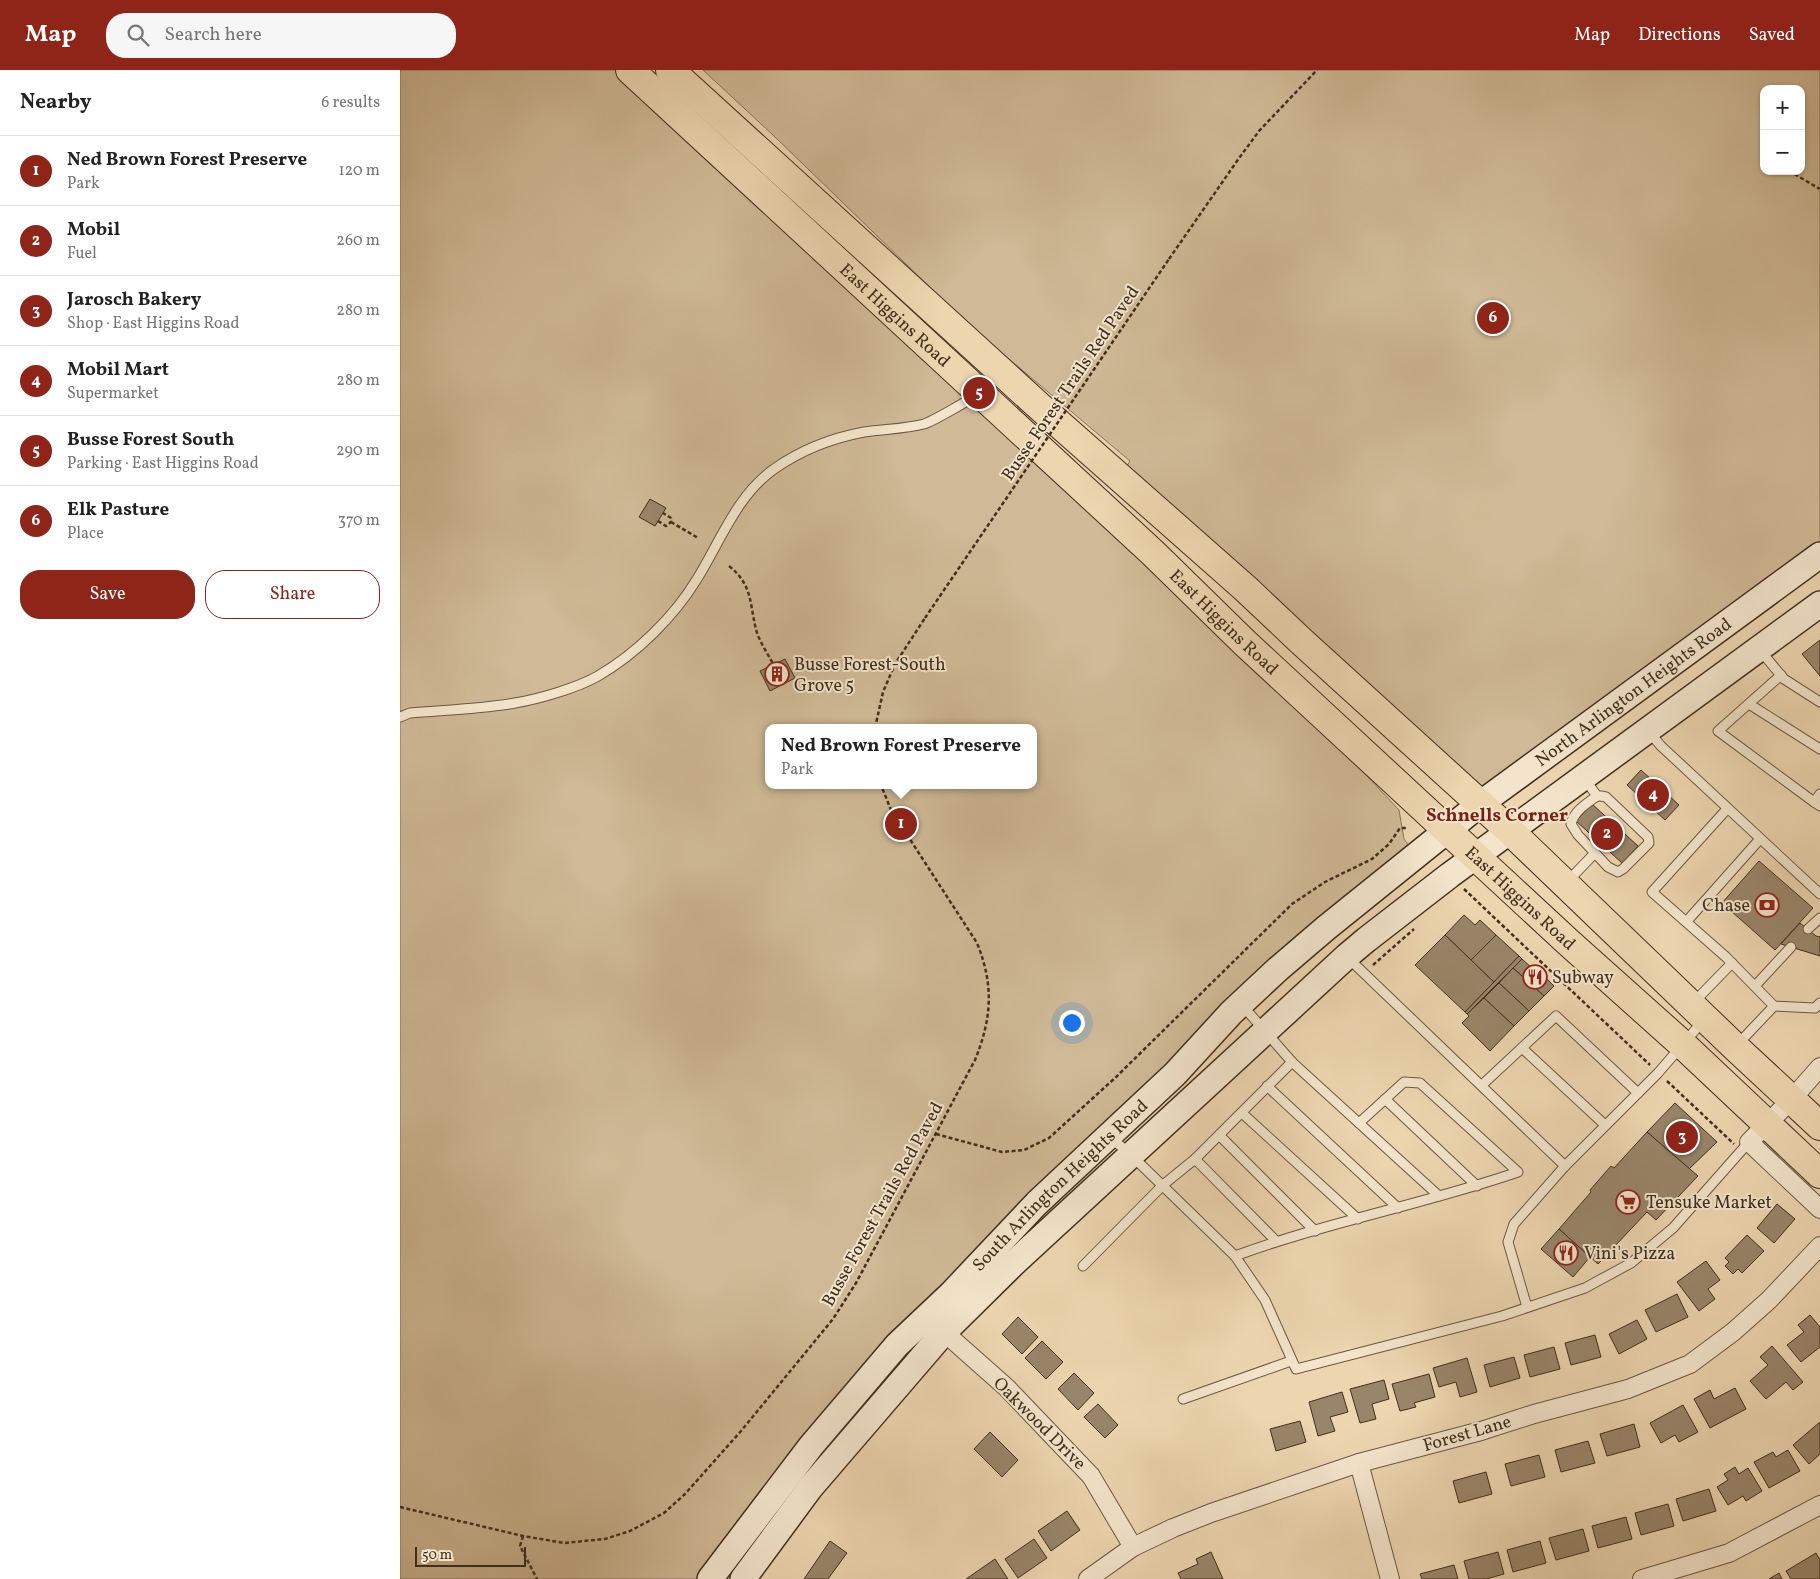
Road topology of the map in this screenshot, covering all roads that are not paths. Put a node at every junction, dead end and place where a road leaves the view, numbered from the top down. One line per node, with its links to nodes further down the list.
1 (630, 70): 4 (main road, East Higgins Road)
2 (670, 70): 3 (main road, East Higgins Road)
3 (1000, 371): 4 (lane); 16 (main road, East Higgins Road)
4 (979, 393): 11 (lane); 19 (main road, East Higgins Road)
5 (1820, 555): 16 (main road, North Arlington Heights Road)
6 (1820, 604): 7 (main road)
7 (1758, 649): 8 (lane); 12 (main road)
8 (1781, 675): 9 (lane); 10 (lane)
9 (1820, 702)
10 (1749, 704): 13 (lane); 17 (lane)
11 (400, 717)
12 (1647, 730): 14 (main road); 18 (lane)
13 (1820, 749)
14 (1590, 786): 20 (main road); 22 (lane); 22 (lane)
15 (1820, 794): 17 (lane)
16 (1480, 804): 19 (main road, North Arlington Heights Road); 20 (main road, East Higgins Road)
17 (1817, 804)
18 (1727, 809): 21 (lane); 27 (lane)
19 (1447, 830): 23 (main road, East Higgins Road); 34 (main road, South Arlington Heights Road)
20 (1510, 831): 23 (main road); 24 (main road, East Higgins Road)
21 (1760, 839): 25 (lane); 27 (lane)
22 (1595, 853): 24 (lane)
23 (1475, 856): 31 (main road, South Arlington Heights Road); 38 (main road, East Higgins Road)
24 (1565, 884): 36 (main road, East Higgins Road)
25 (1820, 894)
26 (1820, 918): 28 (lane)
27 (1687, 922): 30 (lane)
28 (1808, 929)
29 (1791, 947): 32 (lane)
30 (1732, 963): 32 (lane); 36 (lane)
31 (1356, 965): 37 (main road, South Arlington Heights Road); 43 (lane)
32 (1755, 986): 35 (lane)
33 (1820, 1003): 35 (lane)
34 (1241, 1004): 37 (lane); 52 (main road, South Arlington Heights Road)
35 (1774, 1006): 40 (lane)
36 (1698, 1012): 38 (lane); 40 (main road, East Higgins Road)
37 (1266, 1033): 41 (lane); 55 (main road, South Arlington Heights Road)
38 (1682, 1044): 45 (lane); 54 (main road, East Higgins Road)
39 (1522, 1048): 43 (lane); 45 (lane); 50 (lane)
40 (1735, 1048): 47 (main road, East Higgins Road)
41 (1292, 1062): 44 (lane); 49 (lane)
42 (1820, 1067): 47 (street)
43 (1482, 1085): 57 (lane)
44 (1267, 1086): 48 (lane); 62 (lane)
45 (1638, 1093): 50 (lane)
46 (1385, 1099): 49 (lane); 60 (lane); 60 (lane)
47 (1791, 1100): 51 (main road, East Higgins Road); 54 (street)
48 (1242, 1113): 53 (lane); 64 (lane)
49 (1359, 1123): 61 (lane)
50 (1605, 1125): 57 (lane)
51 (1820, 1126)
52 (1109, 1136): 55 (lane); 71 (main road, South Arlington Heights Road)
53 (1220, 1136): 56 (lane); 65 (lane)
54 (1752, 1139): 58 (main road, East Higgins Road); 63 (street, East Higgins Road); 70 (lane)
55 (1131, 1154): 59 (lane); 71 (main road, South Arlington Heights Road)
56 (1195, 1159): 59 (lane); 66 (lane)
57 (1565, 1166): 70 (lane)
58 (1820, 1174)
59 (1163, 1185): 68 (lane); 69 (lane)
60 (1477, 1186): 61 (lane)
61 (1439, 1196): 62 (lane)
62 (1398, 1208): 64 (lane)
63 (1820, 1209)
64 (1358, 1219): 65 (lane)
65 (1315, 1231): 66 (lane)
66 (1276, 1241): 68 (lane)
67 (1820, 1246): 74 (street, Forest Lane)
68 (1235, 1256): 72 (lane)
69 (1083, 1266)
70 (1527, 1307): 72 (lane)
71 (935, 1324): 76 (street, Oakwood Drive); 77 (main road, South Arlington Heights Road); 78 (main road, South Arlington Heights Road)
72 (1291, 1361): 73 (lane)
73 (1183, 1399)
74 (1359, 1463): 76 (street, Forest Lane); 80 (street)
75 (1820, 1505): 81 (street)
76 (1133, 1547): 79 (street, Forest Lane)
77 (710, 1579)
78 (743, 1579)
79 (1088, 1579)
80 (1390, 1579)
81 (1642, 1579)

